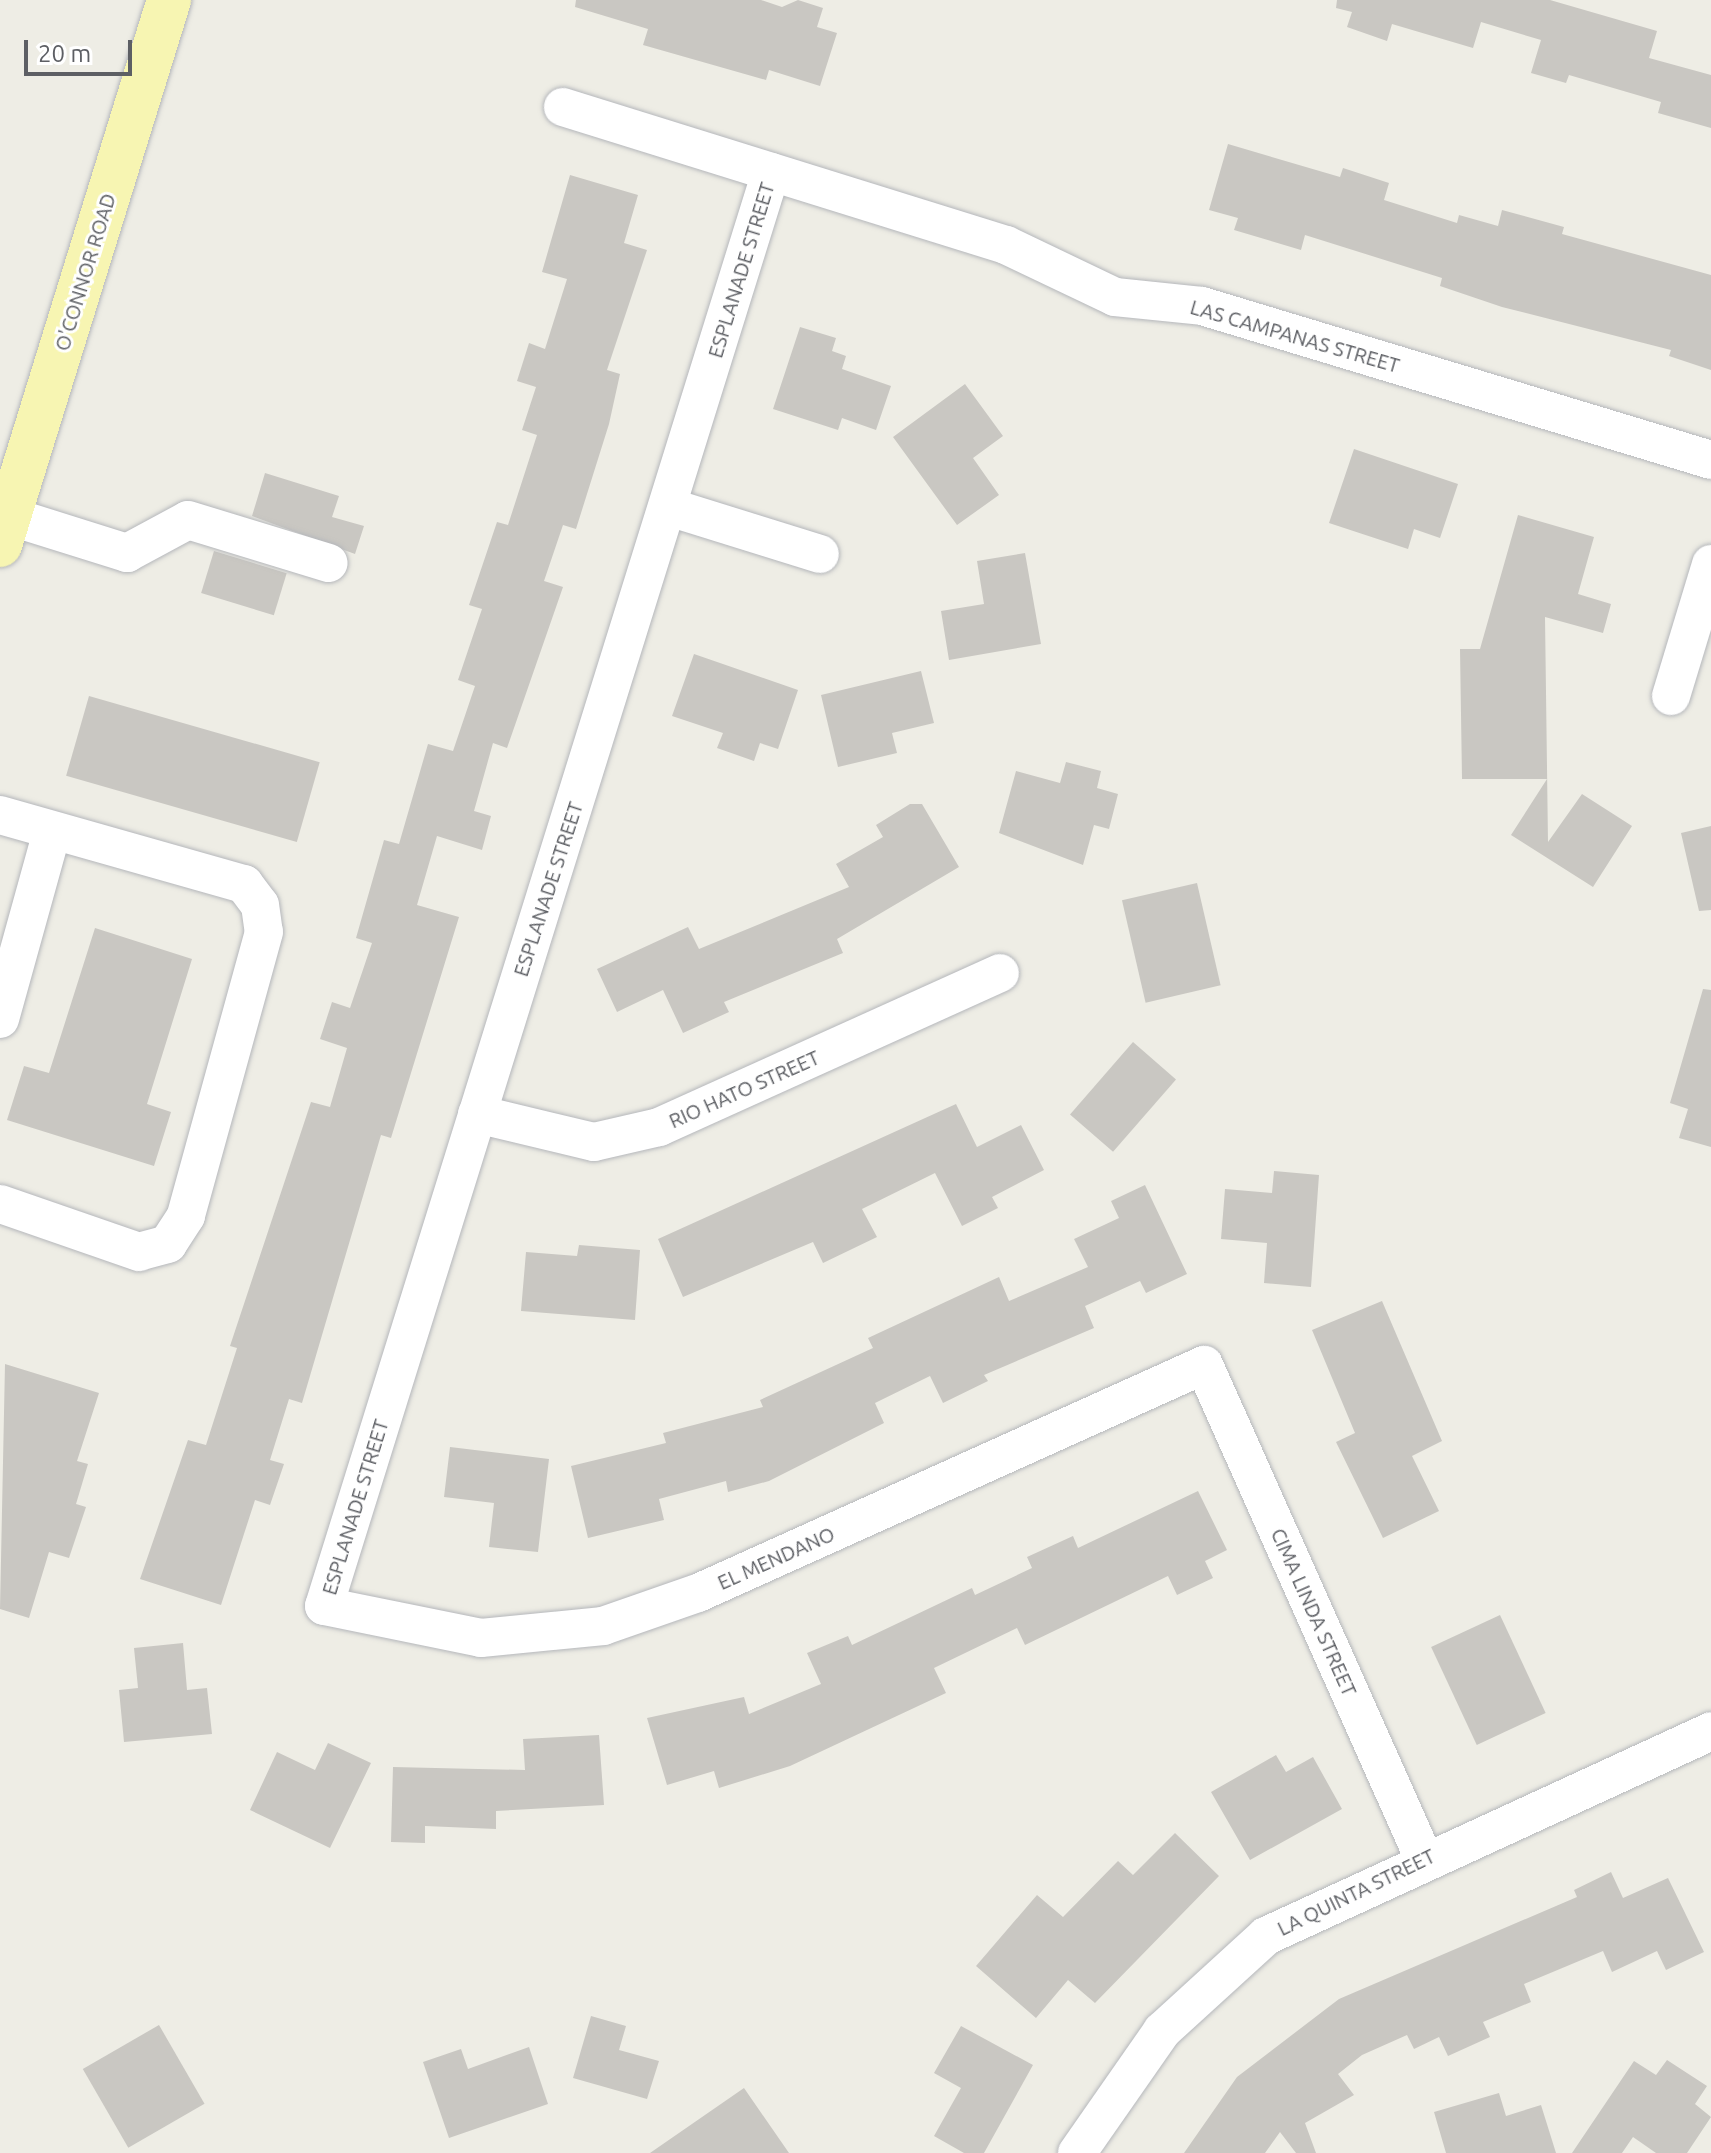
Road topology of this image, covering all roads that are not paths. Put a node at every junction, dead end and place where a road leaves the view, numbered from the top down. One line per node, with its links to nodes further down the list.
1 (169, 0): 6 (main road, O'CONNOR ROAD)
2 (563, 107): 3 (street, LAS CAMPANAS STREET)
3 (771, 172): 4 (street, LAS CAMPANAS STREET); 5 (street, ESPLANADE STREET)
4 (1711, 460)
5 (669, 507): 7 (street); 15 (street, ESPLANADE STREET)
6 (7, 508): 8 (street)
7 (820, 554)
8 (329, 563)
9 (1711, 564): 10 (street)
10 (1671, 696)
11 (0, 815): 12 (street)
12 (52, 831): 14 (street); 16 (street)
13 (1000, 973): 15 (street, RIO HATO STREET)
14 (0, 1019)
15 (477, 1114): 18 (street, ESPLANADE STREET)
16 (0, 1204)
17 (1204, 1365): 18 (street, EL MENDANO); 20 (street, CIMA LINDA STREET)
18 (324, 1606)
19 (1711, 1731): 20 (street, LA QUINTA STREET)
20 (1424, 1859): 21 (street, LA QUINTA STREET)
21 (1077, 2153)

